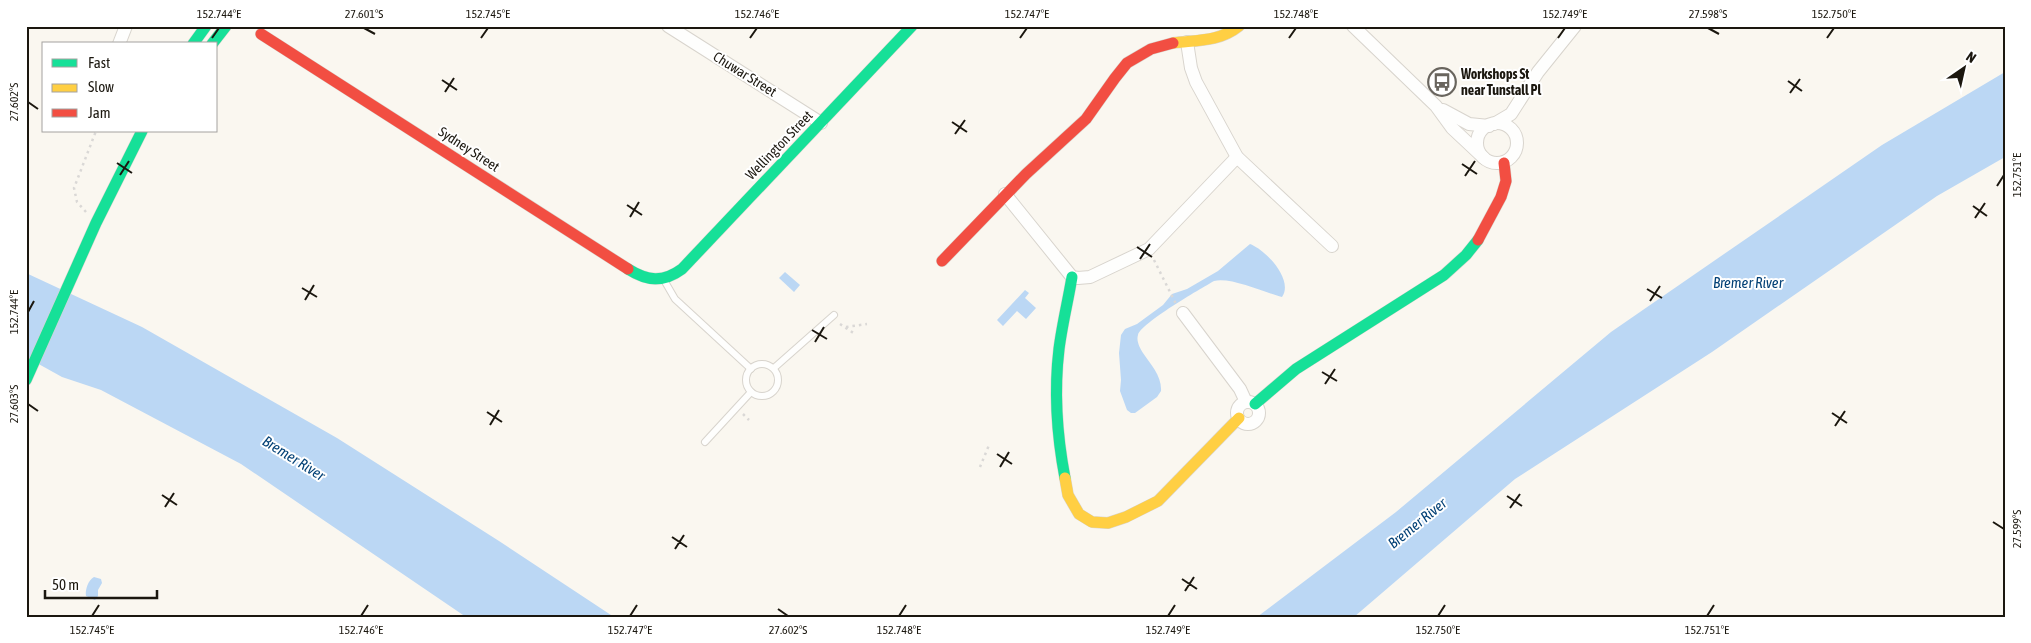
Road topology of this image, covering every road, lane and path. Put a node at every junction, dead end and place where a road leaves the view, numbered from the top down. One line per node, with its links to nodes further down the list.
1 (126, 26): 10 (street)
2 (206, 26): 11 (street)
3 (226, 26): 12 (street)
4 (668, 26): 16 (street, Chuwar Street)
5 (912, 26): 16 (street, Wellington Street)
6 (1239, 26): 13 (street)
7 (1353, 26): 15 (street)
8 (1575, 26): 14 (street)
9 (261, 34): 30 (street, Sydney Street)
10 (119, 42)
11 (194, 42)
12 (214, 42)
13 (1188, 42): 21 (street); 24 (street)
14 (1527, 92): 17 (street); 20 (street)
15 (1436, 106): 17 (street); 22 (street)
16 (821, 123): 30 (street, Wellington Street)
17 (1491, 125): 20 (street); 22 (street)
18 (96, 132): 25 (path)
19 (141, 132): 37 (street)
20 (1515, 134): 23 (street)
21 (1237, 157): 26 (street); 27 (street)
22 (1484, 158): 23 (street)
23 (1504, 162): 39 (street)
24 (1005, 194): 28 (street); 29 (street)
25 (86, 212)
26 (1332, 246)
27 (1149, 249): 29 (street); 31 (path)
28 (942, 261)
29 (1072, 276): 40 (street)
30 (664, 279): 36 (lane)
31 (1179, 309): 39 (street)
32 (834, 315): 35 (lane)
33 (867, 324): 34 (path)
34 (855, 334)
35 (774, 368): 36 (lane); 38 (lane)
36 (751, 369): 38 (lane)
37 (26, 380)
38 (751, 392): 41 (lane)
39 (1250, 403): 40 (street); 40 (street)
40 (1239, 418)
41 (705, 442)
42 (989, 445): 43 (path)
43 (980, 467)

